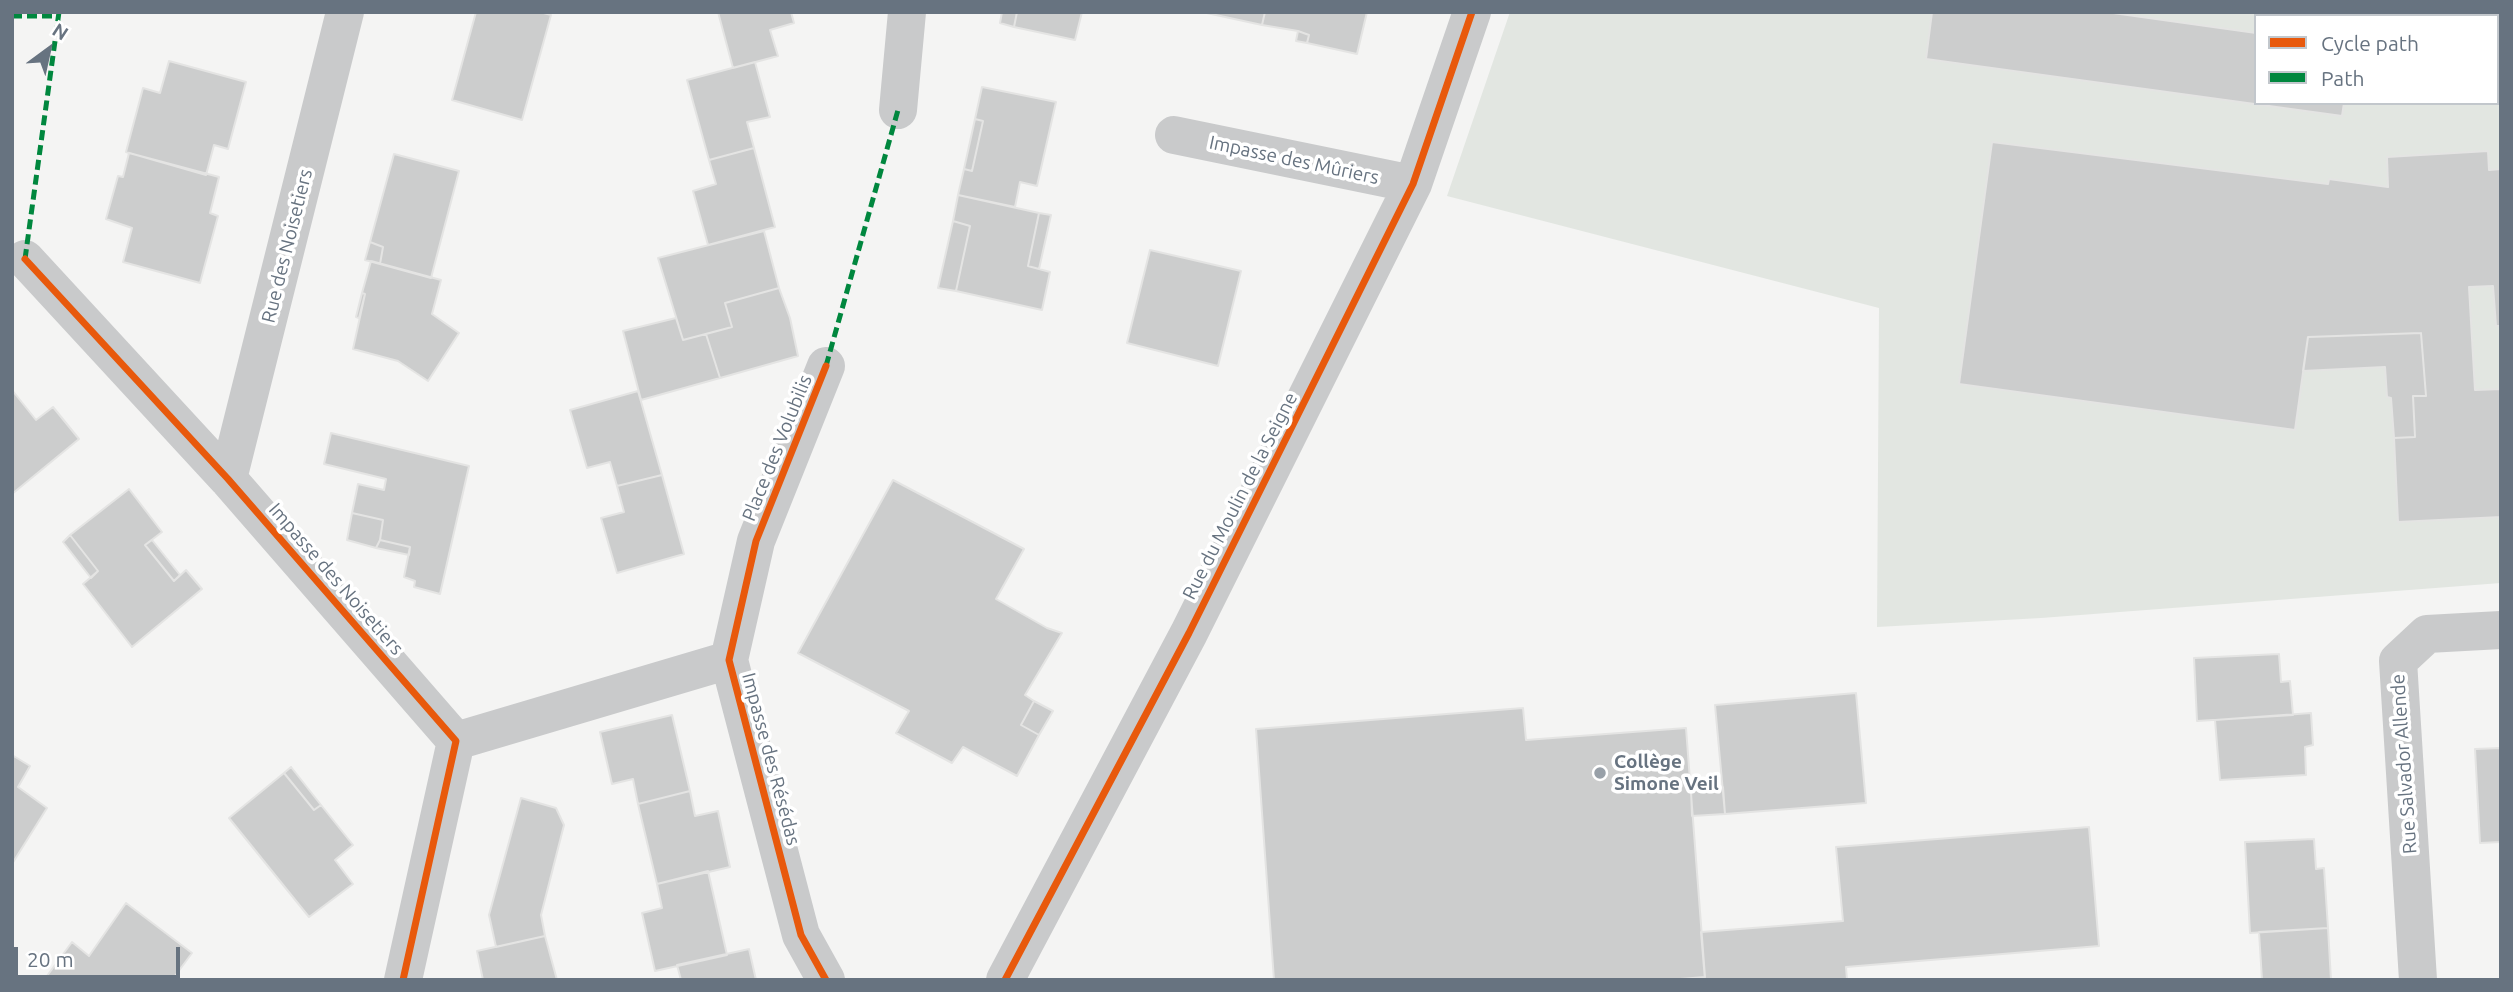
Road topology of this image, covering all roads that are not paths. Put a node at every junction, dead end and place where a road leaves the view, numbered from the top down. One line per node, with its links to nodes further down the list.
1 (345, 12): 9 (street, Rue des Noisetiers)
2 (907, 12): 4 (street)
3 (1472, 12): 6 (street, Rue du Moulin de la Seigne)
4 (898, 110)
5 (1174, 135): 6 (street, Impasse des Mûriers)
6 (1413, 184): 16 (street, Rue du Moulin de la Seigne)
7 (26, 259): 9 (street, Impasse des Noisetiers)
8 (826, 366): 10 (street, Place des Volubilis)
9 (228, 479): 13 (street, Impasse des Noisetiers)
10 (756, 541): 12 (street, Impasse des Résédas)
11 (2501, 630): 17 (street, Rue Salvador Allende)
12 (729, 660): 13 (street); 15 (street, Impasse des Résédas)
13 (456, 741): 14 (street)
14 (403, 980)
15 (826, 980)
16 (1005, 980)
17 (2418, 980)

